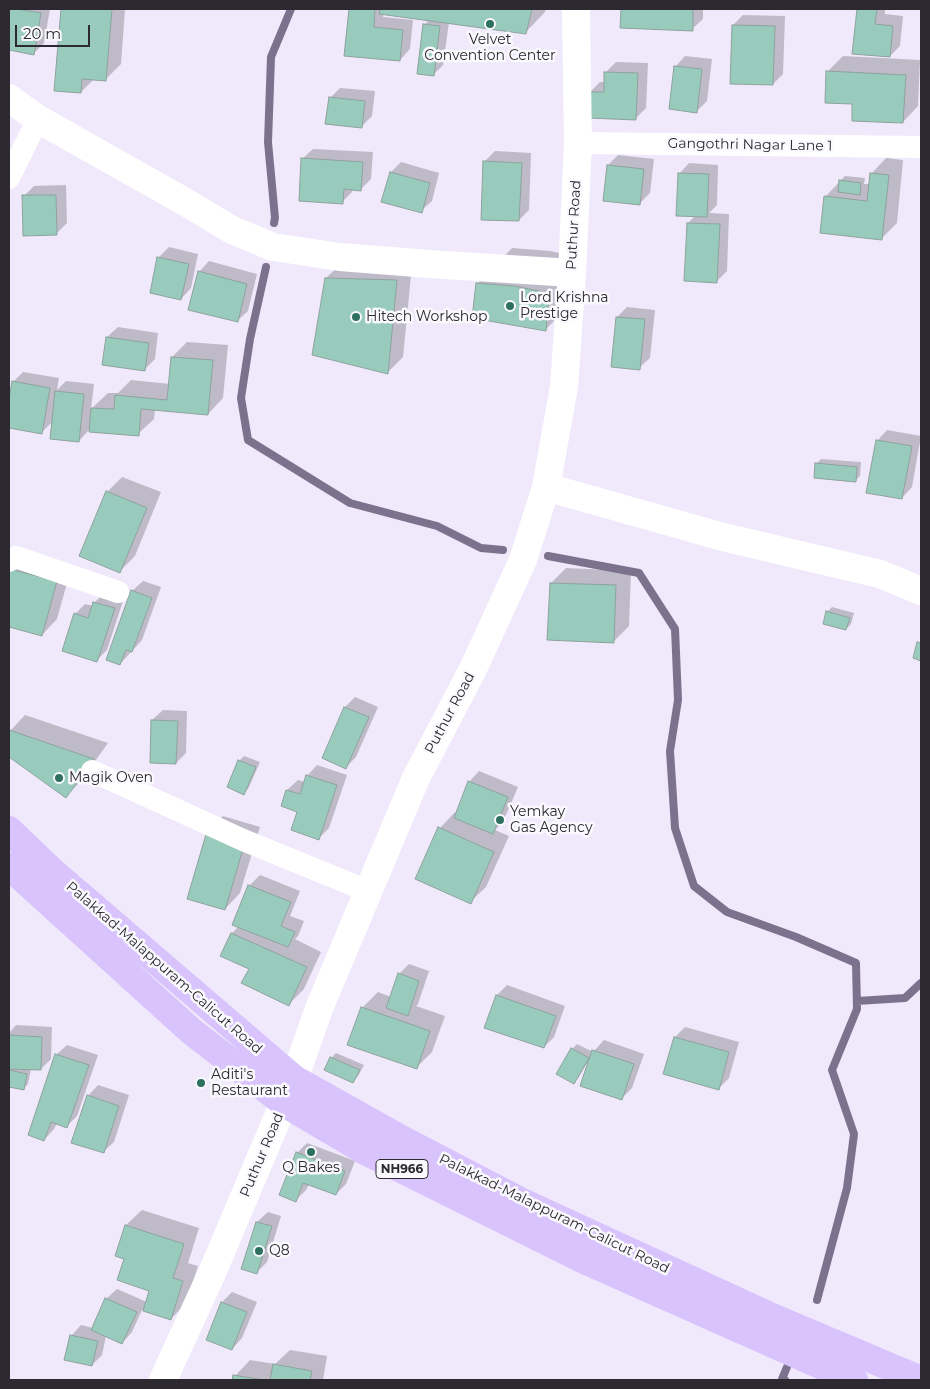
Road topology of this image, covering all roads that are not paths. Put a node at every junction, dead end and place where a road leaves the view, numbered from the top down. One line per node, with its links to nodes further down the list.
1 (576, 9): 4 (street, Puthur Road)
2 (9, 98): 3 (street)
3 (38, 119): 6 (street); 7 (street)
4 (578, 143): 5 (street, Gangothri Nagar Lane 1); 7 (street, Puthur Road)
5 (921, 147)
6 (9, 178)
7 (572, 273): 8 (street, Puthur Road)
8 (546, 487): 10 (street); 15 (street, Puthur Road)
9 (9, 561): 11 (street)
10 (921, 591)
11 (118, 592)
12 (92, 771): 15 (street)
13 (9, 830): 16 (highway, Palakkad-Malappuram-Calicut Road / NH966)
14 (9, 866): 16 (highway, Palakkad-Malappuram-Calicut Road / NH966)
15 (368, 891): 16 (street, Puthur Road)
16 (289, 1091): 17 (street, Puthur Road); 18 (highway, Palakkad-Malappuram-Calicut Road / NH966); 19 (highway, Palakkad-Malappuram-Calicut Road / NH966)
17 (163, 1380)
18 (854, 1380)
19 (921, 1380)

